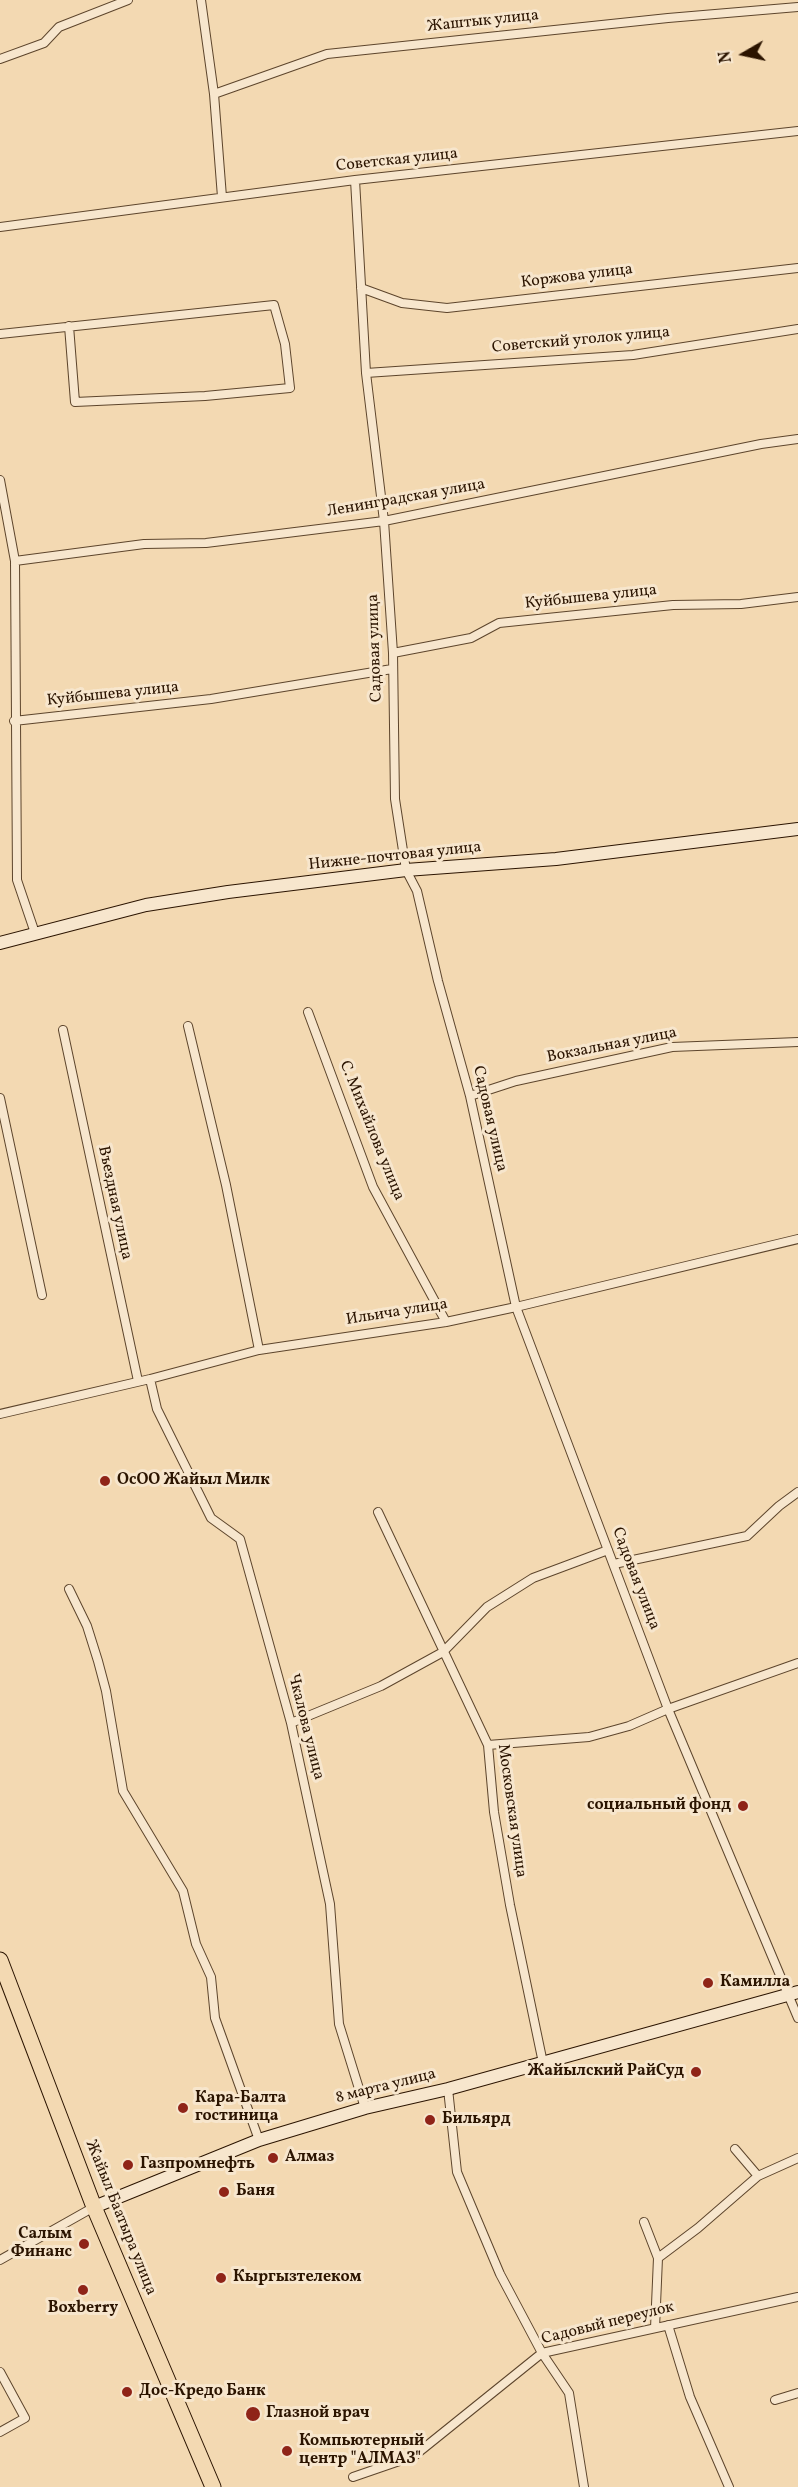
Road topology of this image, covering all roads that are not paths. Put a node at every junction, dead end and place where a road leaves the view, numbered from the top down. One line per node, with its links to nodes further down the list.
1 (128, 0): 4 (street)
2 (201, 0): 5 (street)
3 (798, 7): 5 (street, Жаштык улица)
4 (0, 59)
5 (214, 94): 8 (street)
6 (798, 131): 7 (street, Советская улица)
7 (355, 180): 8 (street, Советская улица); 11 (street, Садовая улица)
8 (222, 197): 9 (street, Советская улица)
9 (0, 227)
10 (798, 267): 11 (street, Коржова улица)
11 (361, 288): 15 (street, Садовая улица)
12 (69, 326): 12 (street); 14 (street)
13 (798, 329): 15 (street, Советский уголок улица)
14 (0, 334)
15 (366, 373): 18 (street, Садовая улица)
16 (798, 439): 18 (street, Ленинградская улица)
17 (0, 480): 19 (street)
18 (384, 521): 19 (street, Ленинградская улица); 21 (street, Садовая улица)
19 (15, 561): 23 (street)
20 (798, 597): 21 (street, Куйбышева улица)
21 (393, 653): 22 (street, Садовая улица)
22 (392, 669): 23 (street, Куйбышева улица); 25 (street, Садовая улица)
23 (14, 721): 26 (street)
24 (798, 829): 25 (street, Нижне-почтовая улица)
25 (406, 870): 26 (street, Нижне-почтовая улица); 32 (street, Садовая улица)
26 (35, 933): 27 (street, Нижне-почтовая улица)
27 (0, 943)
28 (308, 1012): 37 (street, С. Михайлова улица)
29 (188, 1026): 38 (street)
30 (63, 1030): 40 (street, Въездная улица)
31 (798, 1042): 32 (street, Вокзальная улица)
32 (470, 1096): 36 (street, Садовая улица)
33 (0, 1098): 35 (street)
34 (798, 1239): 36 (street, Ильича улица)
35 (42, 1295)
36 (516, 1307): 37 (street, Ильича улица); 44 (street, Садовая улица)
37 (446, 1322): 38 (street, Ильича улица)
38 (259, 1350): 39 (street, Ильича улица)
39 (150, 1379): 40 (street, Ильича улица); 50 (street, Чкалова улица)
40 (138, 1381): 41 (street, Ильича улица)
41 (0, 1414)
42 (798, 1492): 45 (street)
43 (378, 1512): 47 (street, Московская улица)
44 (608, 1550): 45 (street, Садовая улица); 47 (street)
45 (614, 1564): 49 (street, Садовая улица)
46 (69, 1588): 58 (street)
47 (443, 1652): 50 (street); 51 (street, Московская улица)
48 (798, 1663): 49 (street)
49 (668, 1709): 51 (street); 53 (street, Садовая улица)
50 (291, 1723): 57 (street, Чкалова улица)
51 (488, 1745): 55 (street, Московская улица)
52 (0, 1960): 62 (highway, Жайыл Баатыра улица)
53 (794, 1994): 54 (street, Садовая улица); 55 (street, 8 марта улица)
54 (798, 2018)
55 (543, 2063): 56 (street, 8 марта улица)
56 (448, 2088): 57 (street, 8 марта улица); 69 (street)
57 (365, 2108): 58 (street, 8 марта улица)
58 (259, 2140): 62 (street, 8 марта улица)
59 (735, 2149): 61 (street)
60 (798, 2158): 61 (street)
61 (758, 2176): 64 (street)
62 (94, 2207): 65 (street, 8 марта улица); 75 (highway, Жайыл Баатыра улица)
63 (644, 2222): 64 (street)
64 (658, 2258): 68 (street)
65 (0, 2260)
66 (798, 2297): 67 (street, Садовый переулок)
67 (669, 2325): 68 (street, Садовый переулок); 77 (street)
68 (655, 2328): 69 (street, Садовый переулок)
69 (542, 2354): 74 (street, Садовый переулок); 76 (street)
70 (0, 2372): 73 (street)
71 (798, 2393): 72 (street)
72 (775, 2400)
73 (0, 2432)
74 (353, 2477)
75 (213, 2487)
76 (584, 2487)
77 (729, 2487)

